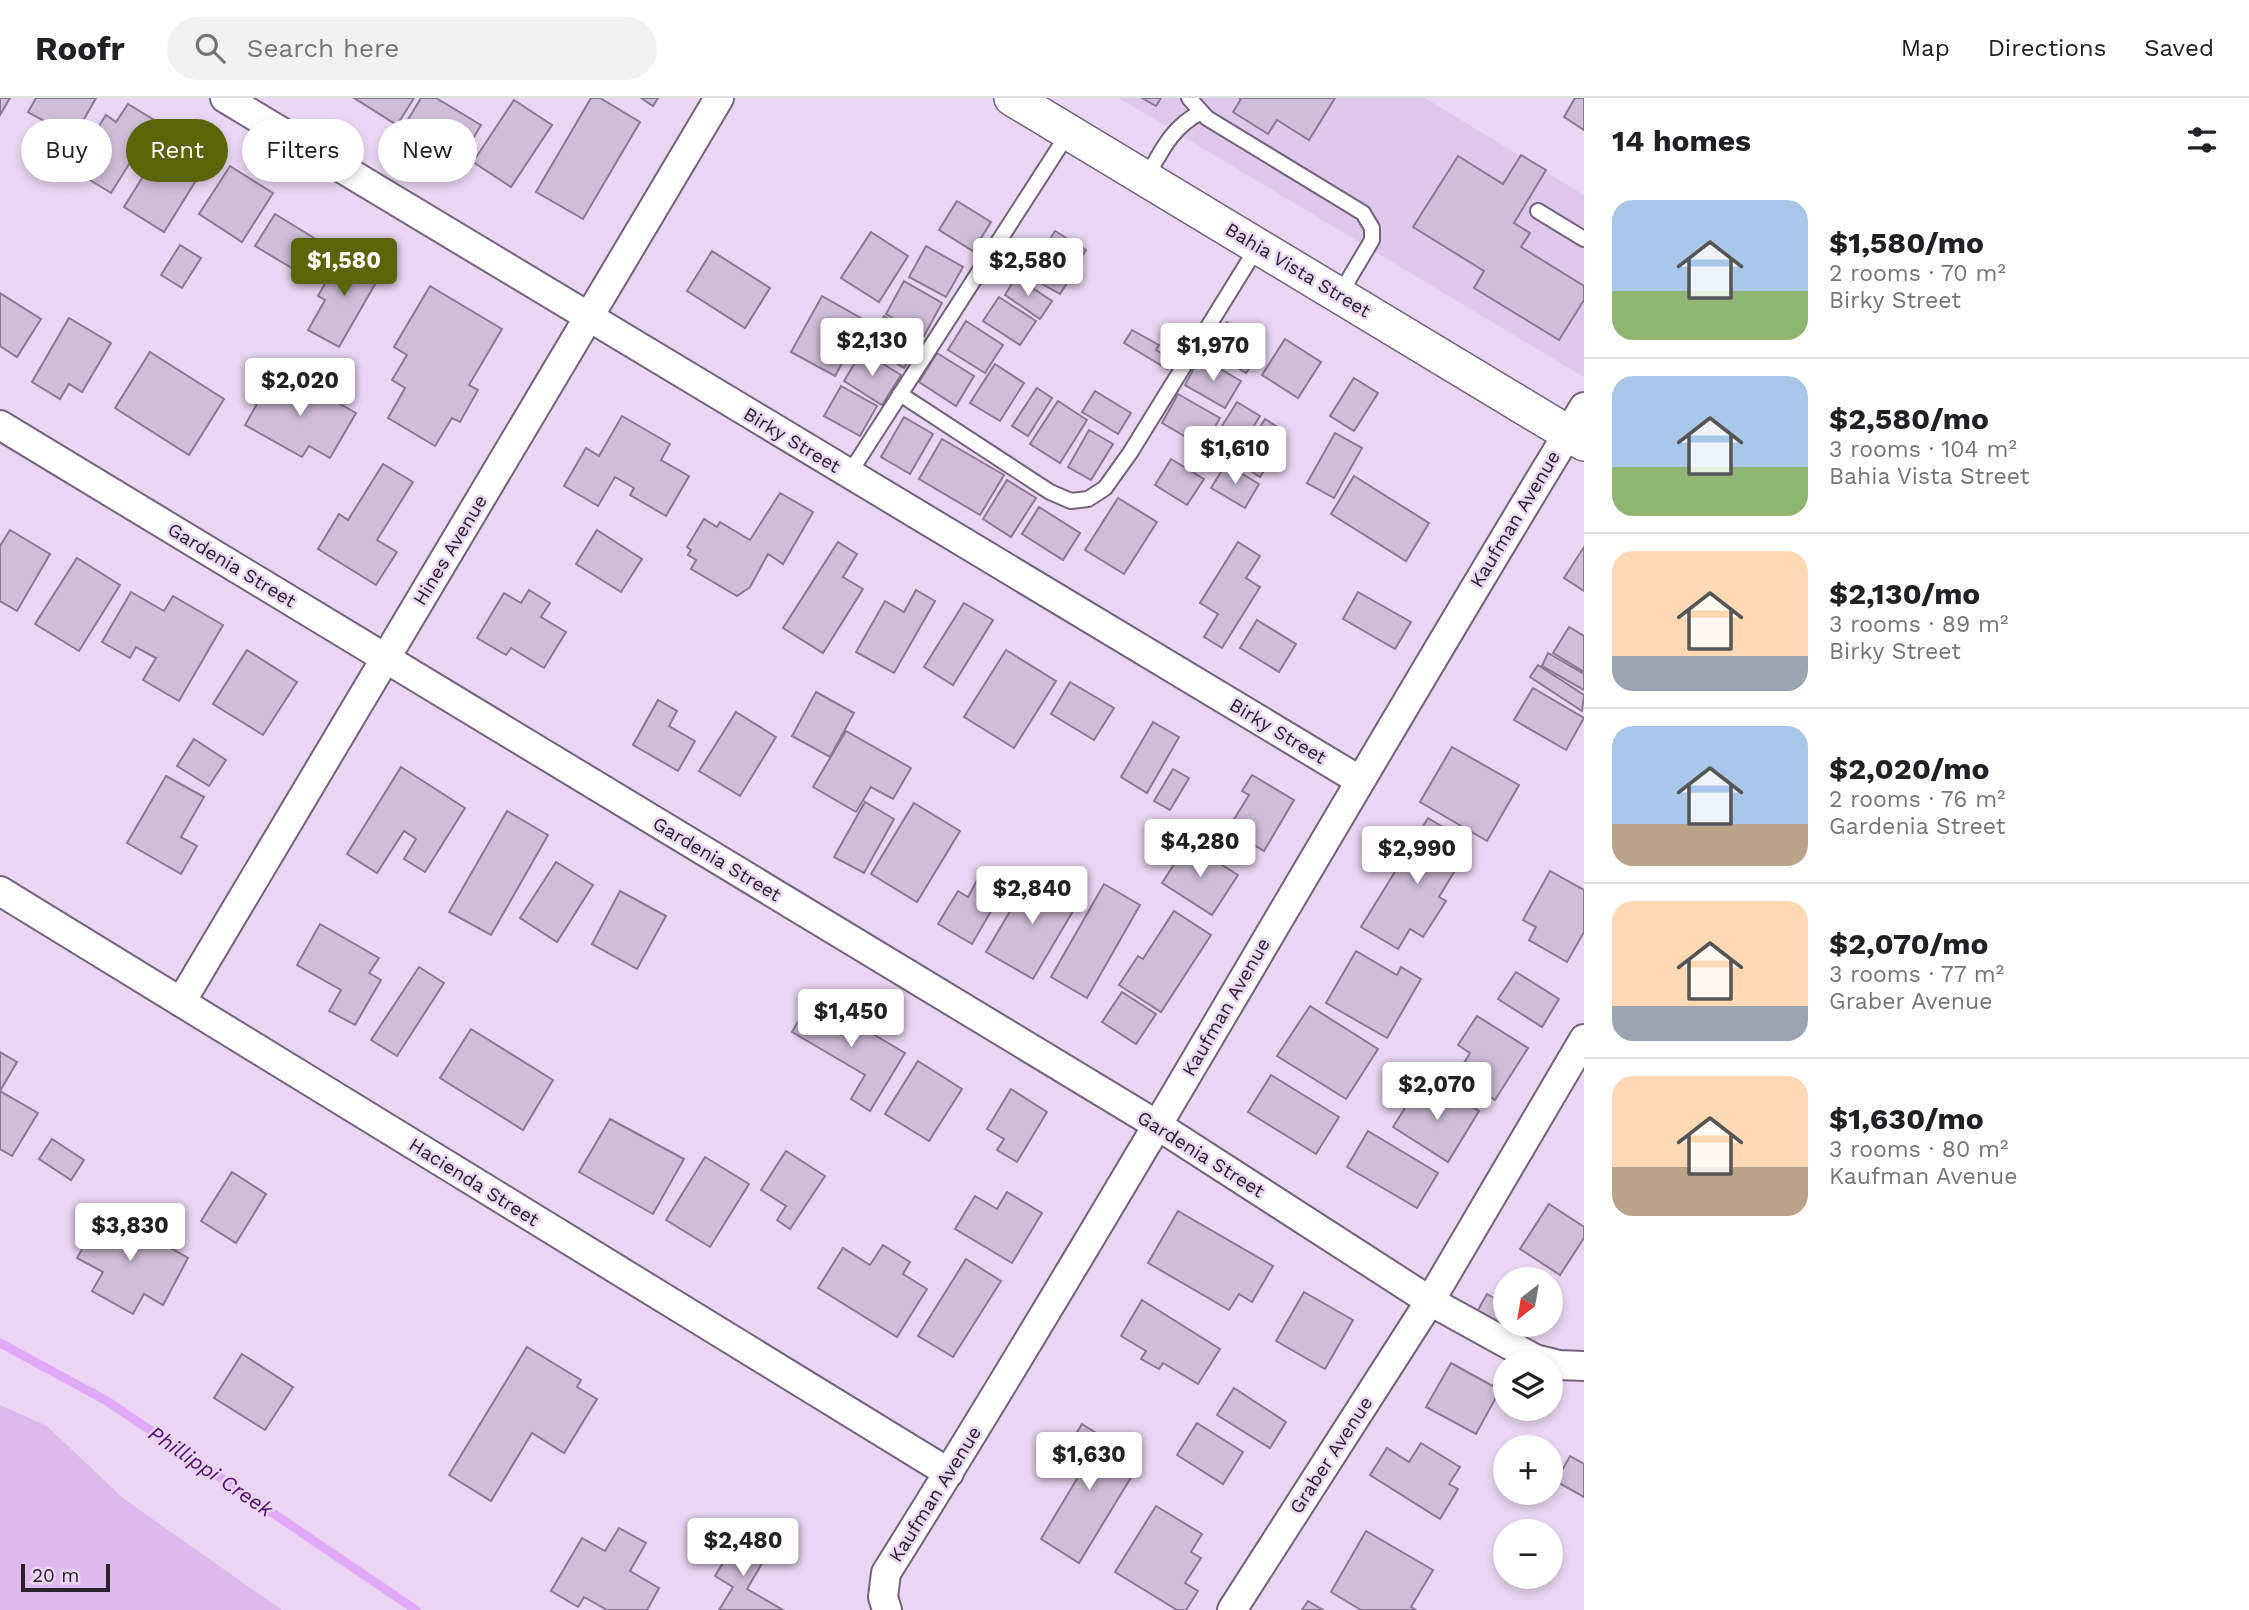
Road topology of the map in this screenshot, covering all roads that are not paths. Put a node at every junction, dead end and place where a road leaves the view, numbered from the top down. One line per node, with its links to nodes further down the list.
1 (225, 98): 12 (street, Birky Street)
2 (719, 98): 12 (street, Hines Avenue)
3 (1012, 98): 6 (street, Bahia Vista Street)
4 (1189, 98): 5 (lane)
5 (1201, 113): 7 (lane); 11 (lane)
6 (1069, 132): 7 (street, Bahia Vista Street); 13 (lane)
7 (1146, 178): 10 (street, Bahia Vista Street)
8 (1538, 211): 9 (lane)
9 (1584, 239)
10 (1258, 246): 11 (street, Bahia Vista Street); 13 (lane)
11 (1339, 296): 15 (street, Bahia Vista Street)
12 (589, 318): 16 (street, Birky Street); 17 (street, Hines Avenue)
13 (900, 394): 16 (lane)
14 (0, 425): 17 (street, Gardenia Street)
15 (1579, 428): 18 (street, Kaufman Avenue)
16 (849, 474): 18 (street, Birky Street)
17 (385, 658): 20 (street, Hines Avenue); 22 (street, Gardenia Street)
18 (1359, 780): 22 (street, Kaufman Avenue)
19 (0, 891): 20 (street, Hacienda Street)
20 (181, 1002): 25 (street, Hacienda Street)
21 (1584, 1039): 23 (street, Graber Avenue)
22 (1157, 1125): 23 (street, Gardenia Street); 25 (street, Kaufman Avenue)
23 (1430, 1301): 24 (street); 27 (street, Graber Avenue)
24 (1584, 1366)
25 (949, 1473): 26 (street, Kaufman Avenue)
26 (887, 1610)
27 (1232, 1610)

